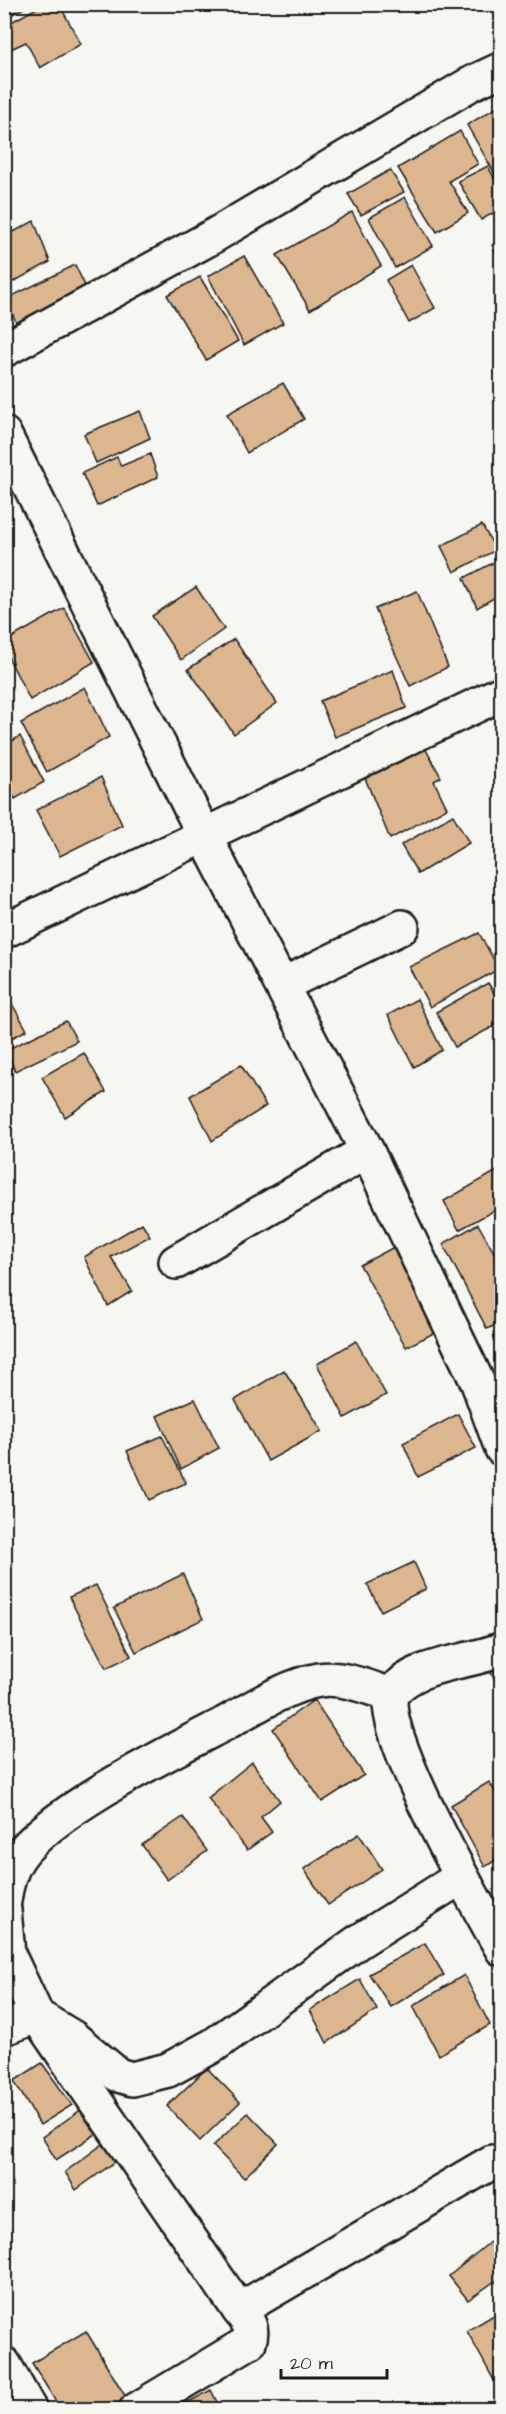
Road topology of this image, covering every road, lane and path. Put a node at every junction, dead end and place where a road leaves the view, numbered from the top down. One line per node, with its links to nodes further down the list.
1 (501, 69): 2 (street)
2 (4, 350)
3 (4, 434): 5 (street)
4 (501, 693): 5 (street)
5 (204, 836): 7 (street); 8 (street)
6 (402, 927): 8 (street)
7 (4, 931)
8 (282, 985): 9 (street)
9 (368, 1151): 10 (street); 11 (street)
10 (176, 1262)
11 (501, 1449)
12 (501, 1648): 13 (street)
13 (391, 1695): 14 (street); 15 (street)
14 (461, 1877): 17 (street); 18 (street)
15 (4, 1902)
16 (4, 1910): 18 (street)
17 (501, 1949)
18 (37, 2016): 19 (street); 21 (street)
19 (4, 2028)
20 (498, 2165): 21 (street)
21 (239, 2310): 24 (street)
22 (4, 2364): 23 (street)
23 (30, 2409)
24 (136, 2409)

